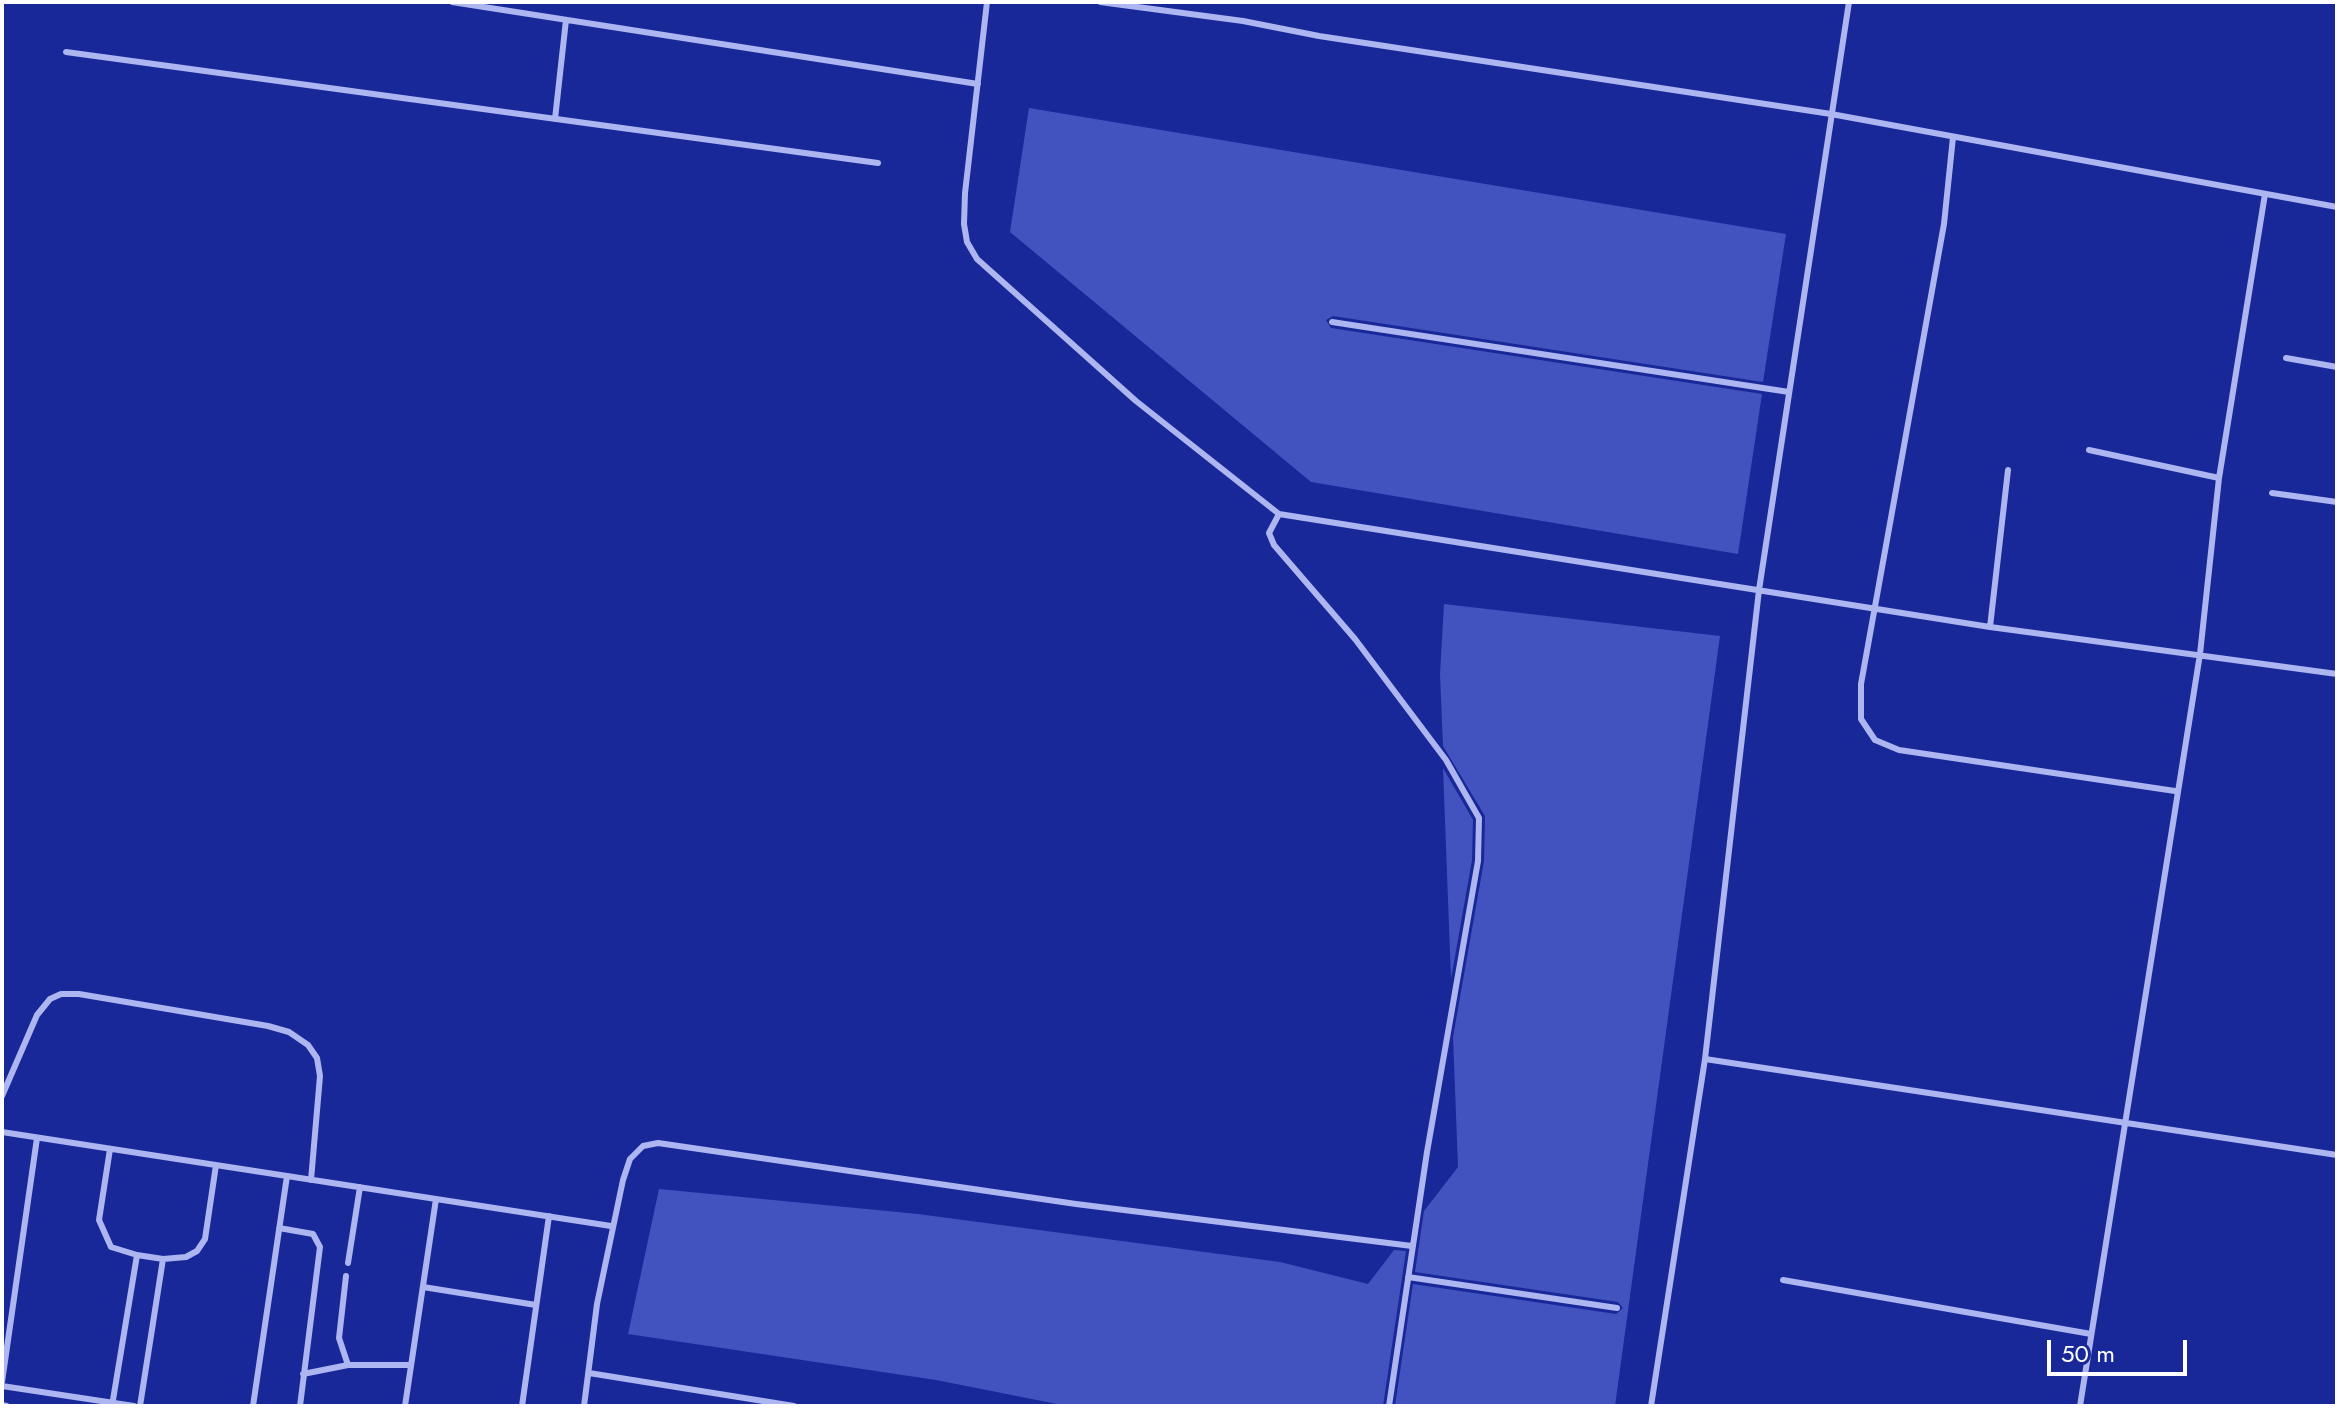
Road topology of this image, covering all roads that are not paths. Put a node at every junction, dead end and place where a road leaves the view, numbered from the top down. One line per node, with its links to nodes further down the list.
1 (452, 2): 5 (lane)
2 (987, 2): 7 (lane)
3 (1100, 2): 8 (lane)
4 (1849, 2): 8 (lane)
5 (566, 20): 7 (lane); 9 (lane)
6 (66, 52): 9 (lane)
7 (978, 84): 23 (lane)
8 (1831, 114): 10 (lane); 17 (lane)
9 (555, 119): 11 (lane)
10 (1953, 137): 12 (lane); 25 (lane)
11 (878, 163)
12 (2265, 194): 13 (lane); 20 (lane)
13 (2337, 207)
14 (1332, 322): 17 (lane)
15 (2286, 358): 16 (lane)
16 (2337, 367)
17 (1789, 392): 24 (lane)
18 (2089, 450): 20 (lane)
19 (2008, 470): 26 (lane)
20 (2219, 478): 27 (lane)
21 (2272, 493): 22 (lane)
22 (2337, 502)
23 (1279, 514): 24 (lane); 45 (lane)
24 (1759, 590): 25 (lane); 30 (lane)
25 (1874, 609): 26 (lane); 29 (lane)
26 (1990, 627): 27 (lane)
27 (2200, 654): 28 (lane); 29 (lane)
28 (2337, 674)
29 (2175, 791): 32 (lane)
30 (1705, 1059): 32 (lane); 71 (lane)
31 (2, 1096): 39 (lane)
32 (2124, 1123): 36 (lane); 55 (lane)
33 (2, 1132): 34 (lane)
34 (37, 1138): 35 (lane); 60 (lane)
35 (110, 1149): 37 (lane); 46 (lane)
36 (2337, 1155)
37 (216, 1165): 38 (lane); 47 (lane)
38 (287, 1176): 39 (lane); 44 (lane)
39 (311, 1180): 40 (lane)
40 (360, 1187): 41 (lane); 48 (lane)
41 (436, 1199): 42 (lane); 52 (lane)
42 (549, 1216): 43 (lane); 53 (lane)
43 (611, 1226): 45 (lane); 58 (lane)
44 (279, 1228): 59 (lane); 64 (lane)
45 (1412, 1246): 50 (lane)
46 (137, 1255): 47 (lane); 61 (lane)
47 (163, 1259): 63 (lane)
48 (348, 1263)
49 (346, 1276): 56 (lane)
50 (1408, 1277): 54 (lane); 70 (lane)
51 (1783, 1280): 55 (lane)
52 (423, 1287): 53 (lane); 57 (lane)
53 (536, 1305): 67 (lane)
54 (1617, 1308)
55 (2091, 1334): 72 (lane)
56 (348, 1365): 57 (lane); 59 (lane)
57 (411, 1365): 66 (lane)
58 (589, 1373): 68 (lane); 69 (lane)
59 (303, 1374): 65 (lane)
60 (2, 1384): 61 (lane)
61 (112, 1404): 62 (lane)
62 (134, 1406)
63 (140, 1406)
64 (253, 1406)
65 (300, 1406)
66 (405, 1406)
67 (522, 1406)
68 (584, 1406)
69 (794, 1406)
70 (1389, 1406)
71 (1651, 1406)
72 (2080, 1406)

